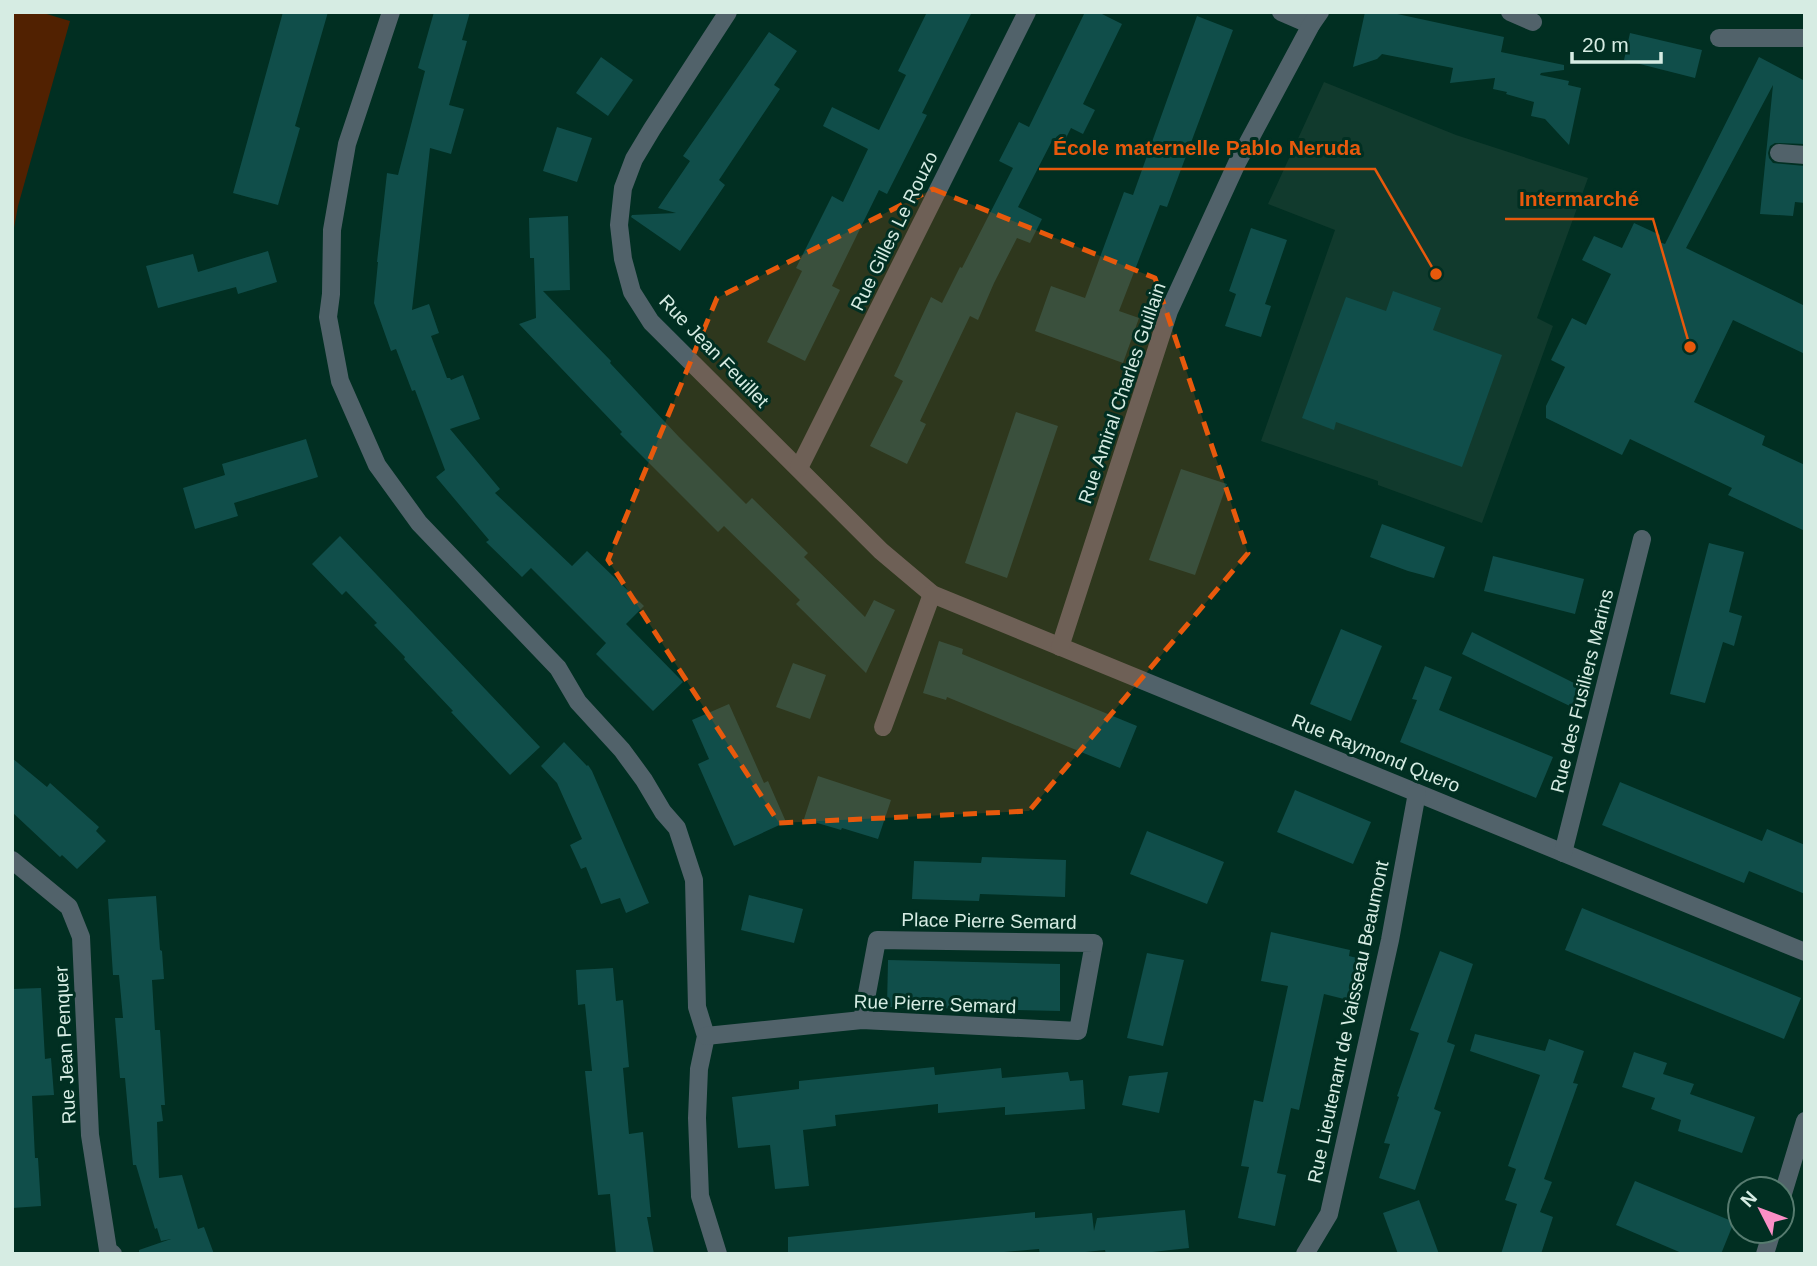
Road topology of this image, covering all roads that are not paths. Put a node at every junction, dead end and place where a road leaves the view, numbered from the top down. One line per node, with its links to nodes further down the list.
1 (391, 12): 23 (street)
2 (728, 12): 12 (street, Rue Jean Feuillet)
3 (1027, 12): 12 (street, Rue Gilles Le Rouzo)
4 (1281, 12): 6 (street)
5 (1510, 12): 7 (street)
6 (1316, 19): 15 (street, Rue Amiral Charles Guillain)
7 (1533, 22)
8 (1719, 38): 9 (street)
9 (1805, 38)
10 (1779, 153): 11 (street)
11 (1805, 155)
12 (799, 468): 14 (street, Rue Jean Feuillet)
13 (1642, 539): 18 (street, Rue des Fusiliers Marins)
14 (932, 594): 15 (street, Rue Raymond Quero); 16 (street)
15 (1060, 647): 17 (street, Rue Raymond Quero)
16 (883, 727)
17 (1417, 793): 18 (street, Rue Raymond Quero); 28 (street, Rue Lieutenant de Vaisseau Beaumont)
18 (1563, 853): 20 (street, Rue Raymond Quero)
19 (12, 860): 26 (street, Rue Jean Penquer)
20 (1805, 952)
21 (862, 1020): 22 (street, Rue Pierre Semard); 22 (street, Place Pierre Semard); 23 (street, Rue Pierre Semard)
22 (1079, 1031)
23 (706, 1036): 27 (street)
24 (1805, 1121): 25 (street)
25 (1789, 1175)
26 (113, 1254)
27 (718, 1254)
28 (1305, 1254)

